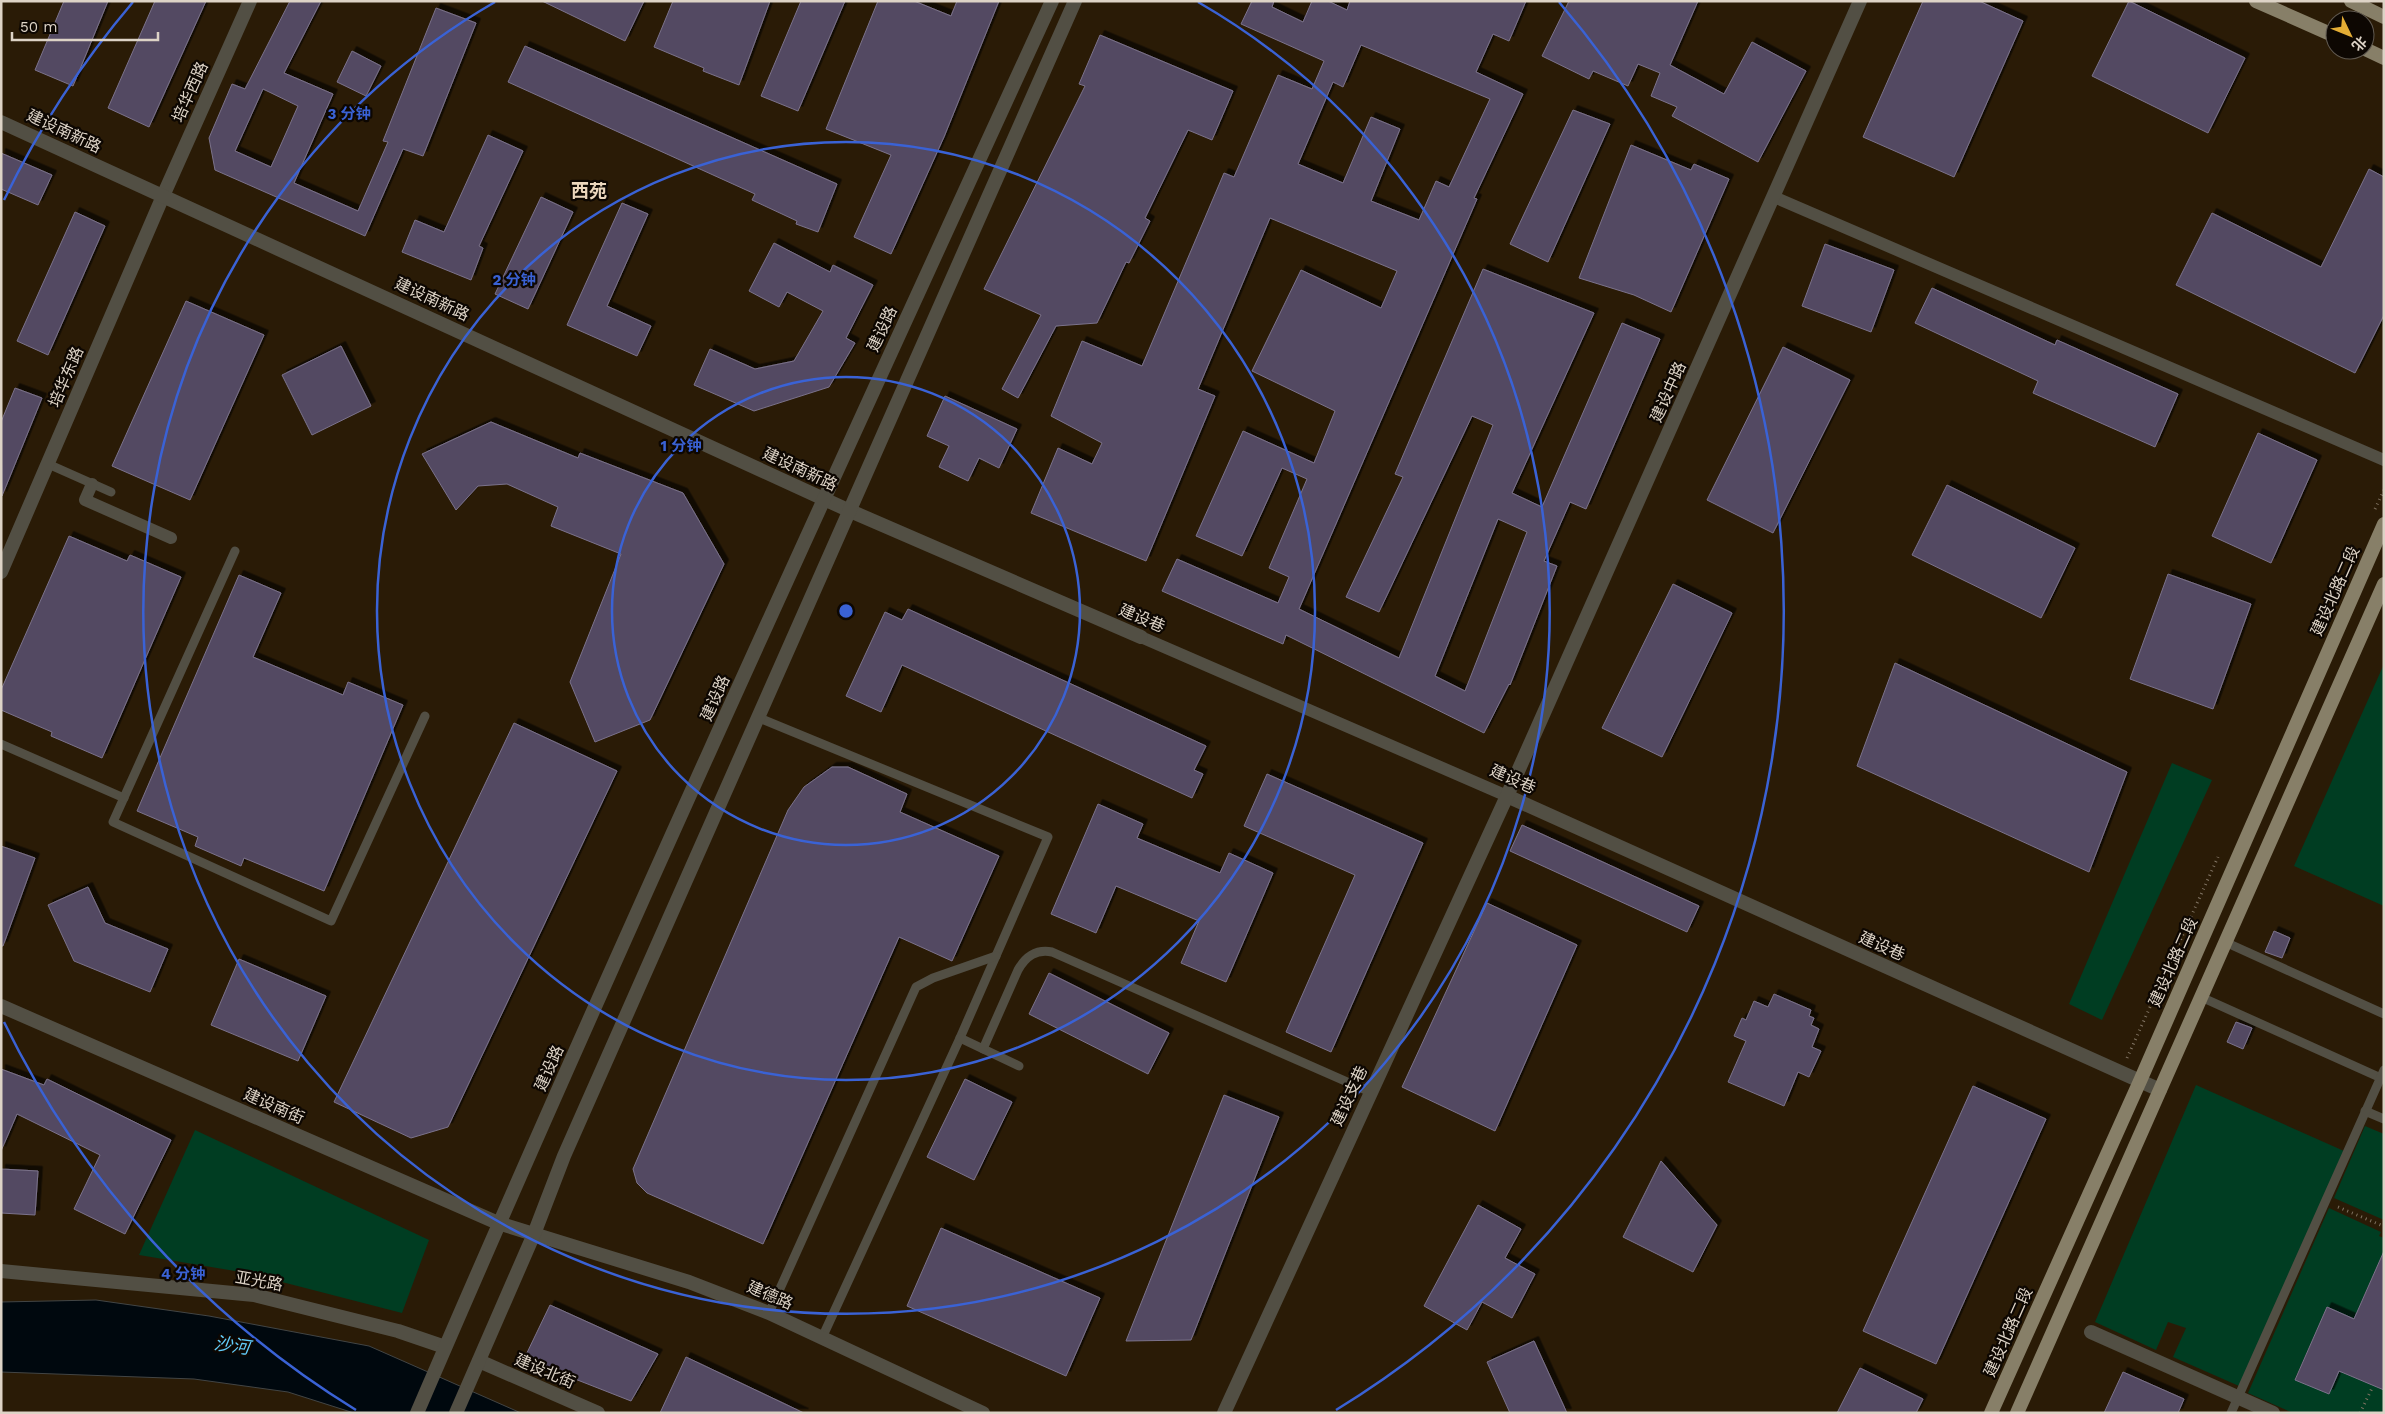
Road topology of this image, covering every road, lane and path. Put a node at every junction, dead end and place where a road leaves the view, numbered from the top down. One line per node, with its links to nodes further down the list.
1 (250, 1): 10 (street, 培华西路)
2 (1052, 1): 16 (street, 建设路)
3 (1075, 1): 17 (street)
4 (1860, 1): 11 (street, 建设中路)
5 (2256, 1): 8 (main road)
6 (2351, 1): 7 (main road)
7 (2384, 17)
8 (2325, 32)
9 (1, 122): 10 (street, 建设南新路)
10 (163, 196): 13 (street, 培华东路); 16 (street, 建设南新路)
11 (1774, 197): 12 (street); 27 (street, 建设中路)
12 (2384, 460)
13 (48, 464): 14 (lane); 21 (street, 培华东路)
14 (92, 484): 15 (lane); 19 (street)
15 (111, 492)
16 (824, 499): 17 (street, 建设南新路); 44 (street, 建设路)
17 (848, 510): 23 (street, 建设巷); 25 (street)
18 (2384, 524): 38 (main road, 建设北路二段)
19 (171, 538)
20 (235, 551): 28 (lane)
21 (1, 572)
22 (2384, 584): 29 (main road)
23 (1141, 637): 27 (street, 建设巷)
24 (425, 716): 28 (lane)
25 (757, 717): 30 (lane); 46 (street)
26 (1, 744): 28 (lane)
27 (1507, 796): 38 (street, 建设巷); 40 (street, 建设支巷)
28 (124, 798)
29 (2224, 942): 31 (main road); 33 (lane)
30 (996, 956): 34 (lane); 48 (lane)
31 (2201, 998): 37 (lane); 39 (main road)
32 (1, 1006): 44 (street, 建设南街)
33 (2384, 1014)
34 (960, 1038): 35 (lane); 50 (lane)
35 (983, 1049): 36 (lane); 40 (lane)
36 (1019, 1066)
37 (2382, 1074): 41 (lane)
38 (2140, 1081): 39 (street, 建设巷); 60 (main road, 建设北路二段)
39 (2160, 1090): 61 (main road)
40 (1370, 1092): 59 (street, 建设支巷)
41 (2365, 1111): 42 (lane); 43 (lane)
42 (2384, 1119)
43 (2325, 1201): 45 (path); 54 (lane)
44 (498, 1223): 46 (street, 建设南街); 51 (street, 建设路)
45 (2383, 1226)
46 (534, 1234): 48 (street, 建德路); 52 (street)
47 (1, 1271): 51 (street, 亚光路)
48 (769, 1313): 50 (street, 建德路)
49 (2091, 1332): 54 (street)
50 (822, 1338): 58 (street, 建德路)
51 (445, 1347): 55 (street, 建设路)
52 (479, 1362): 56 (street); 57 (street, 建设北街)
53 (2372, 1386): 64 (path)
54 (2238, 1397): 62 (lane); 63 (street)
55 (417, 1413)
56 (456, 1413)
57 (598, 1413)
58 (983, 1413)
59 (1224, 1413)
60 (1991, 1413)
61 (2017, 1413)
62 (2231, 1413)
63 (2273, 1413)
64 (2360, 1413)

